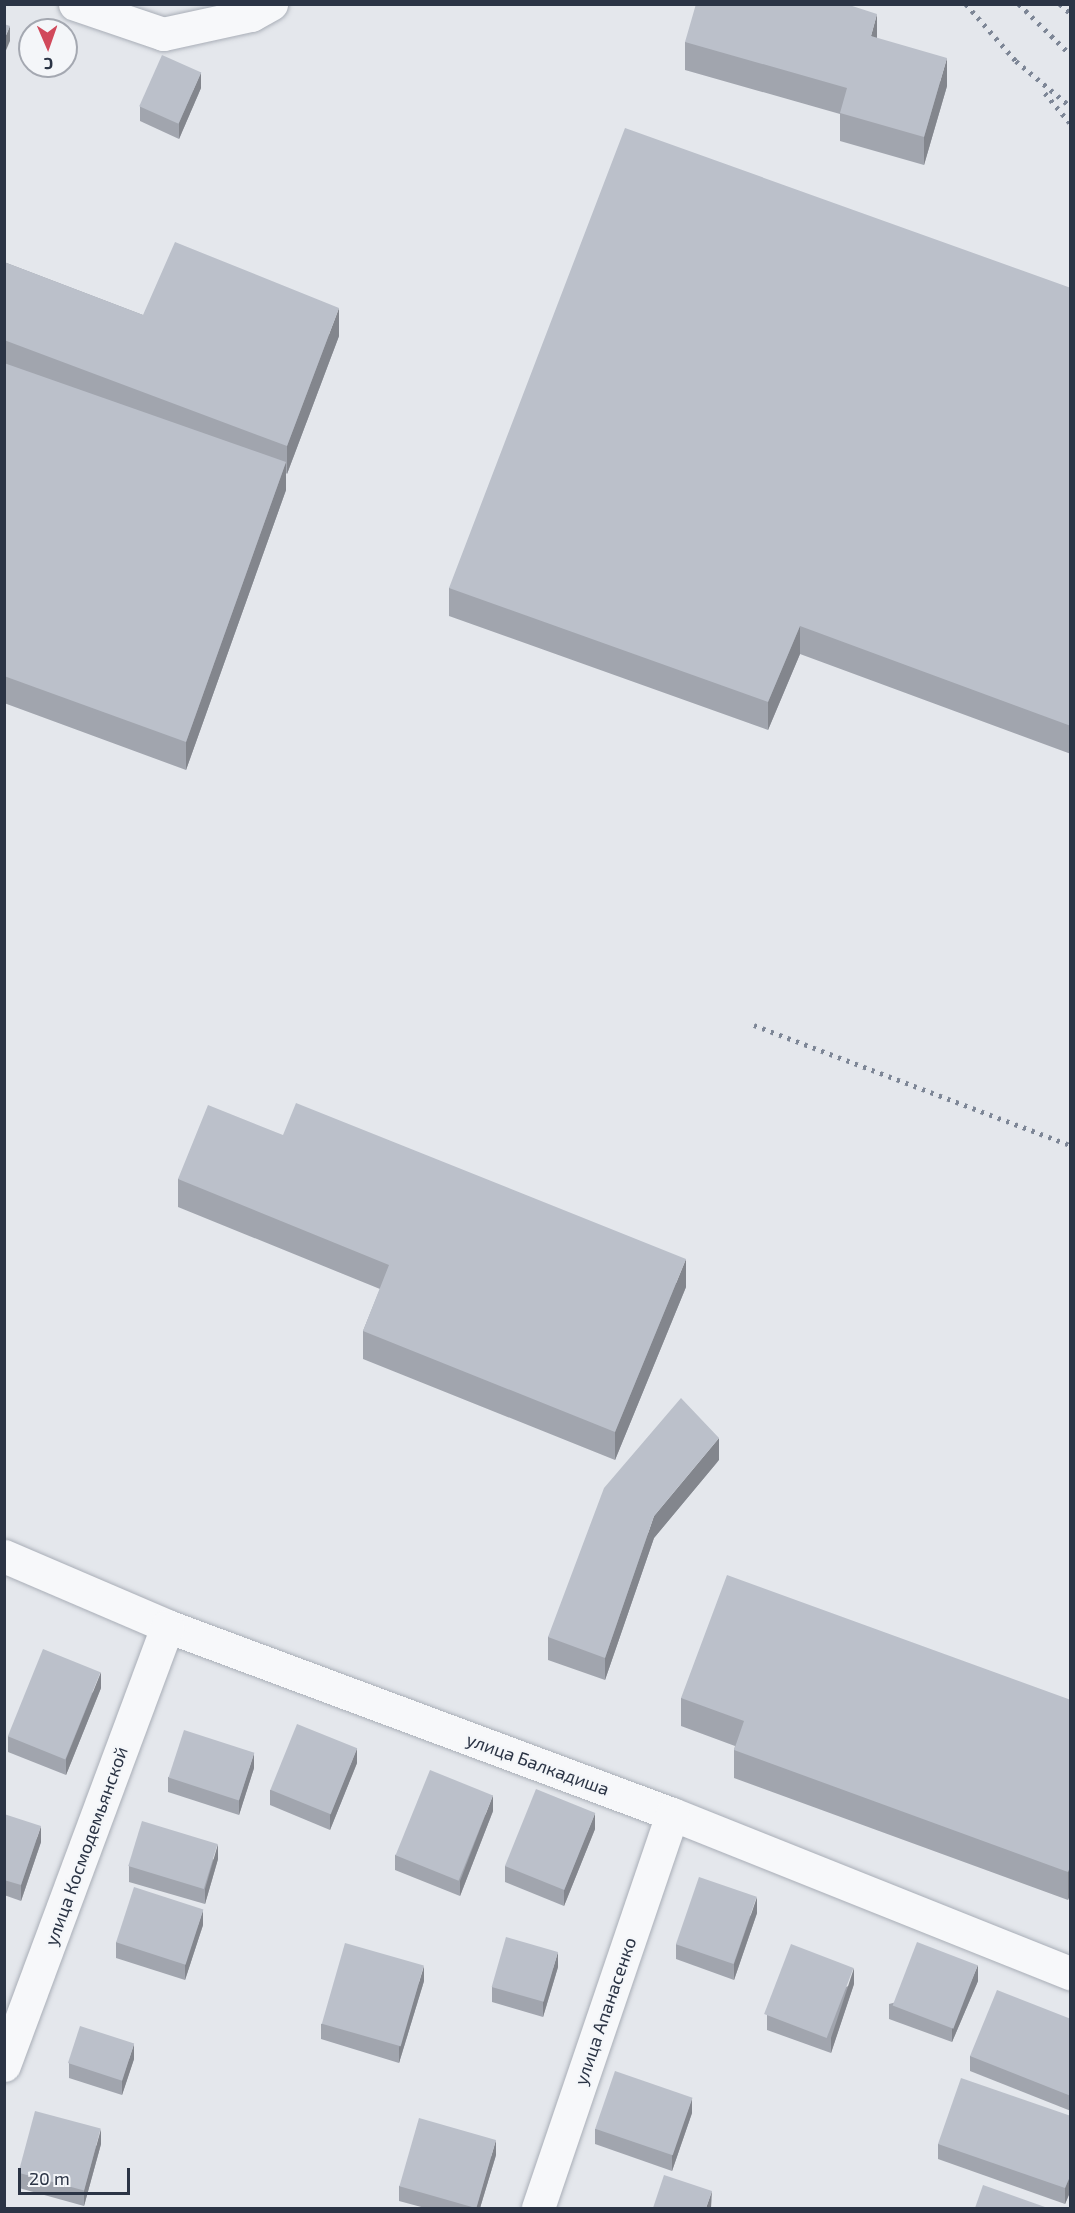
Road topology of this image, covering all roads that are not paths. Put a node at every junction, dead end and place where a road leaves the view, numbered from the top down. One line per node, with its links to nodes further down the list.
1 (75, 4): 2 (street)
2 (271, 4)
3 (4, 1556): 4 (street, улица Балкадиша)
4 (167, 1626): 5 (street, улица Балкадиша); 7 (street, улица Космодемьянской)
5 (672, 1814): 6 (street, улица Балкадиша); 8 (street, улица Апанасенко)
6 (1071, 1973)
7 (4, 2065)
8 (538, 2208)

